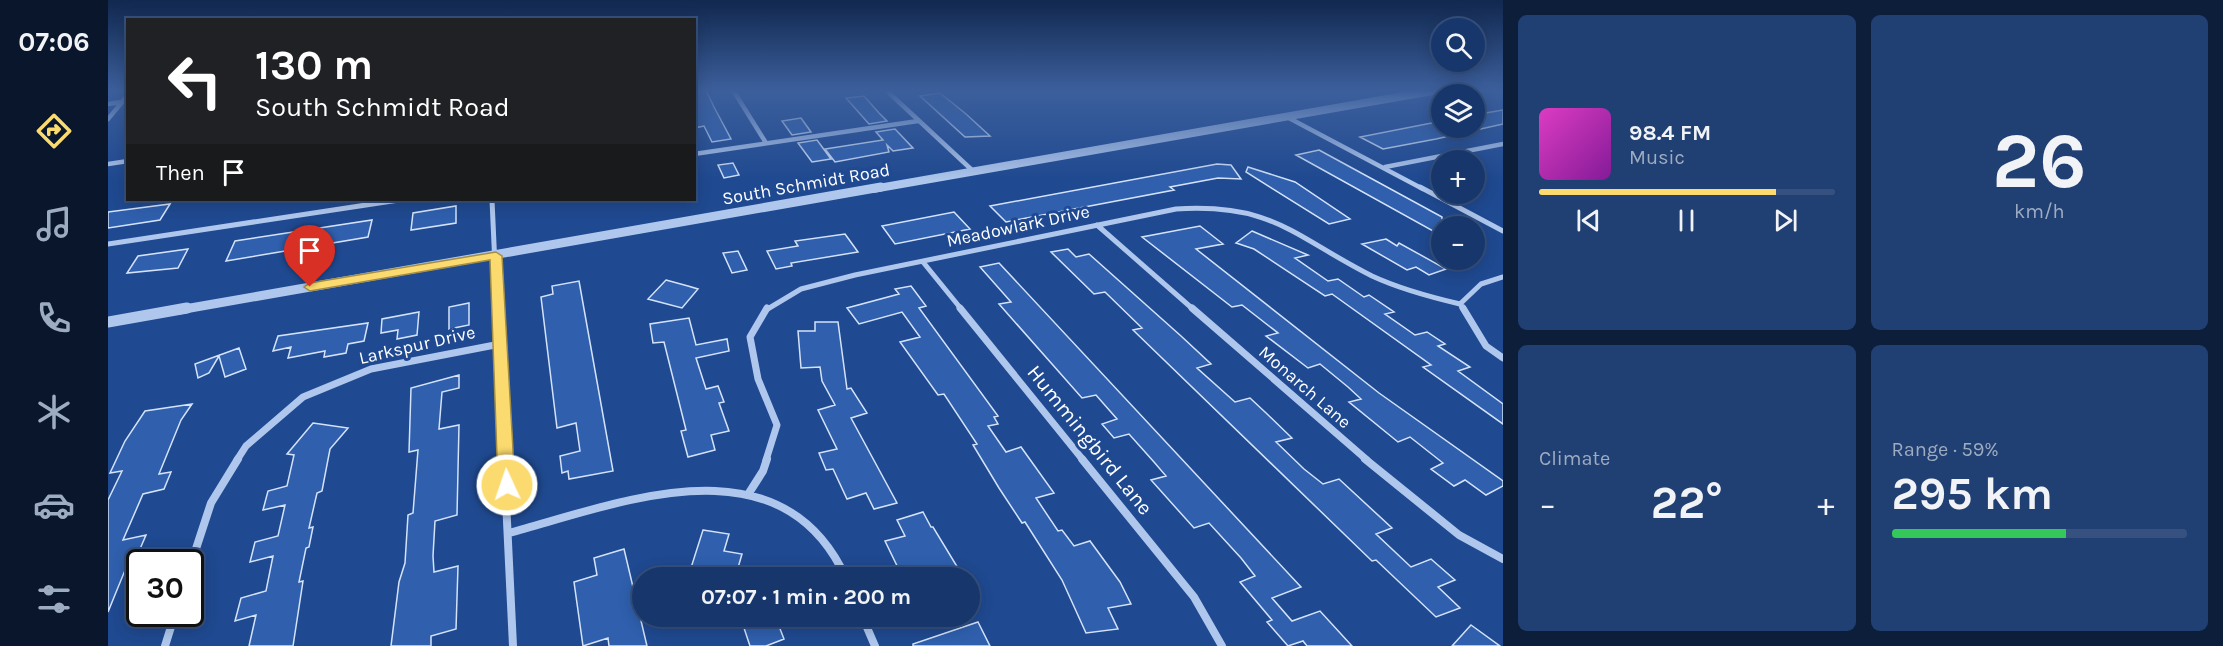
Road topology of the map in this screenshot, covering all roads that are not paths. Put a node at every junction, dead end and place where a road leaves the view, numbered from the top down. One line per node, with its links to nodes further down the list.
1 (752, 120): 5 (street)
2 (1269, 120): 11 (street, South Schmidt Road)
3 (1293, 120): 10 (street)
4 (918, 121): 5 (street); 11 (street)
5 (766, 143): 7 (street)
6 (1503, 144): 10 (street)
7 (696, 154)
8 (126, 161): 9 (street)
9 (108, 164)
10 (1385, 167): 15 (street)
11 (973, 171): 17 (street, South Schmidt Road)
12 (392, 201): 16 (street)
13 (492, 201): 17 (street)
14 (1097, 225): 18 (street, Meadowlark Drive); 20 (street, Meadowlark Drive); 27 (street, Monarch Lane)
15 (1503, 231)
16 (108, 244)
17 (496, 256): 21 (street, South Schmidt Road); 22 (street)
18 (923, 261): 24 (street, Meadowlark Drive); 34 (street, Hummingbird Lane)
19 (1503, 277): 20 (street)
20 (1460, 304): 23 (street)
21 (108, 322)
22 (500, 344): 25 (street); 26 (street, Larkspur Drive)
23 (1503, 358)
24 (749, 493): 25 (street); 28 (street)
25 (509, 533): 32 (street)
26 (196, 549)
27 (1503, 559)
28 (839, 567)
29 (172, 627): 31 (street)
30 (867, 627): 33 (street)
31 (165, 646)
32 (513, 646)
33 (875, 646)
34 (1222, 646)

